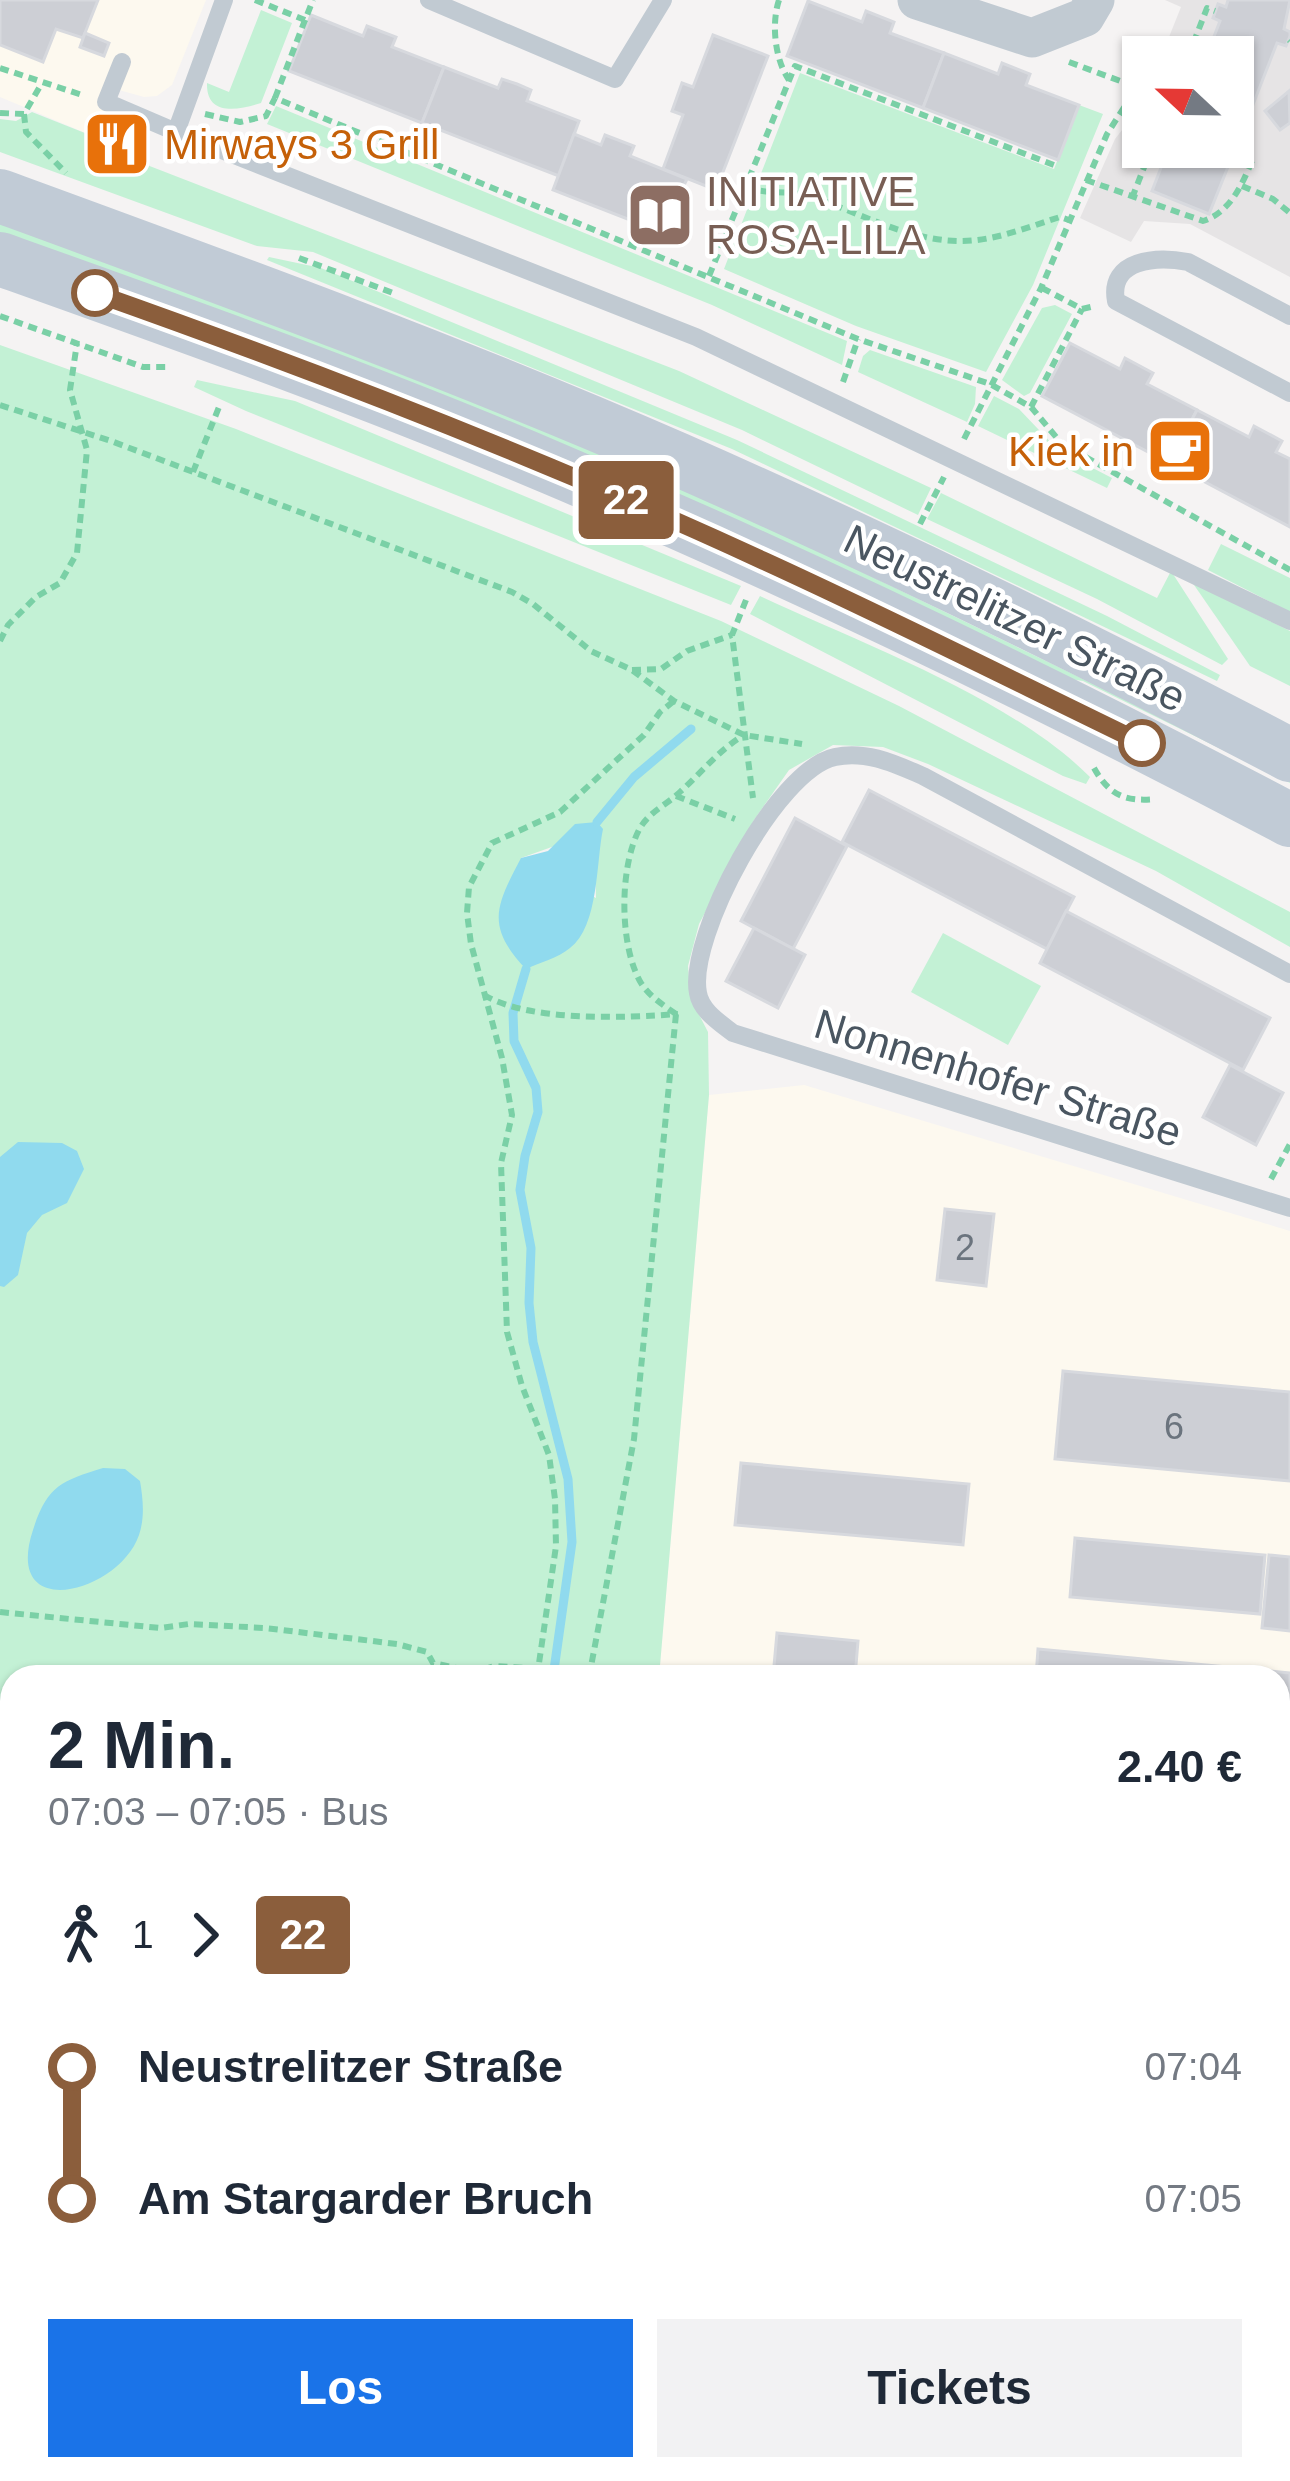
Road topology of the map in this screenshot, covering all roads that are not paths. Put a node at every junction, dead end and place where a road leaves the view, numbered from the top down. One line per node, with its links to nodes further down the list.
1 (224, 0): 7 (lane)
2 (429, 0): 3 (lane)
3 (664, 0)
4 (917, 0): 5 (street)
5 (1095, 0)
6 (122, 62): 7 (lane)
7 (180, 124): 12 (lane)
8 (0, 196): 13 (main road, Neustrelitzer Straße)
9 (0, 259): 14 (main road, Neustrelitzer Straße)
10 (1290, 316): 11 (lane)
11 (1290, 393)
12 (1290, 621)
13 (1290, 755)
14 (1290, 820)
15 (1290, 974): 16 (lane, Nonnenhofer Straße)
16 (1290, 1208)

